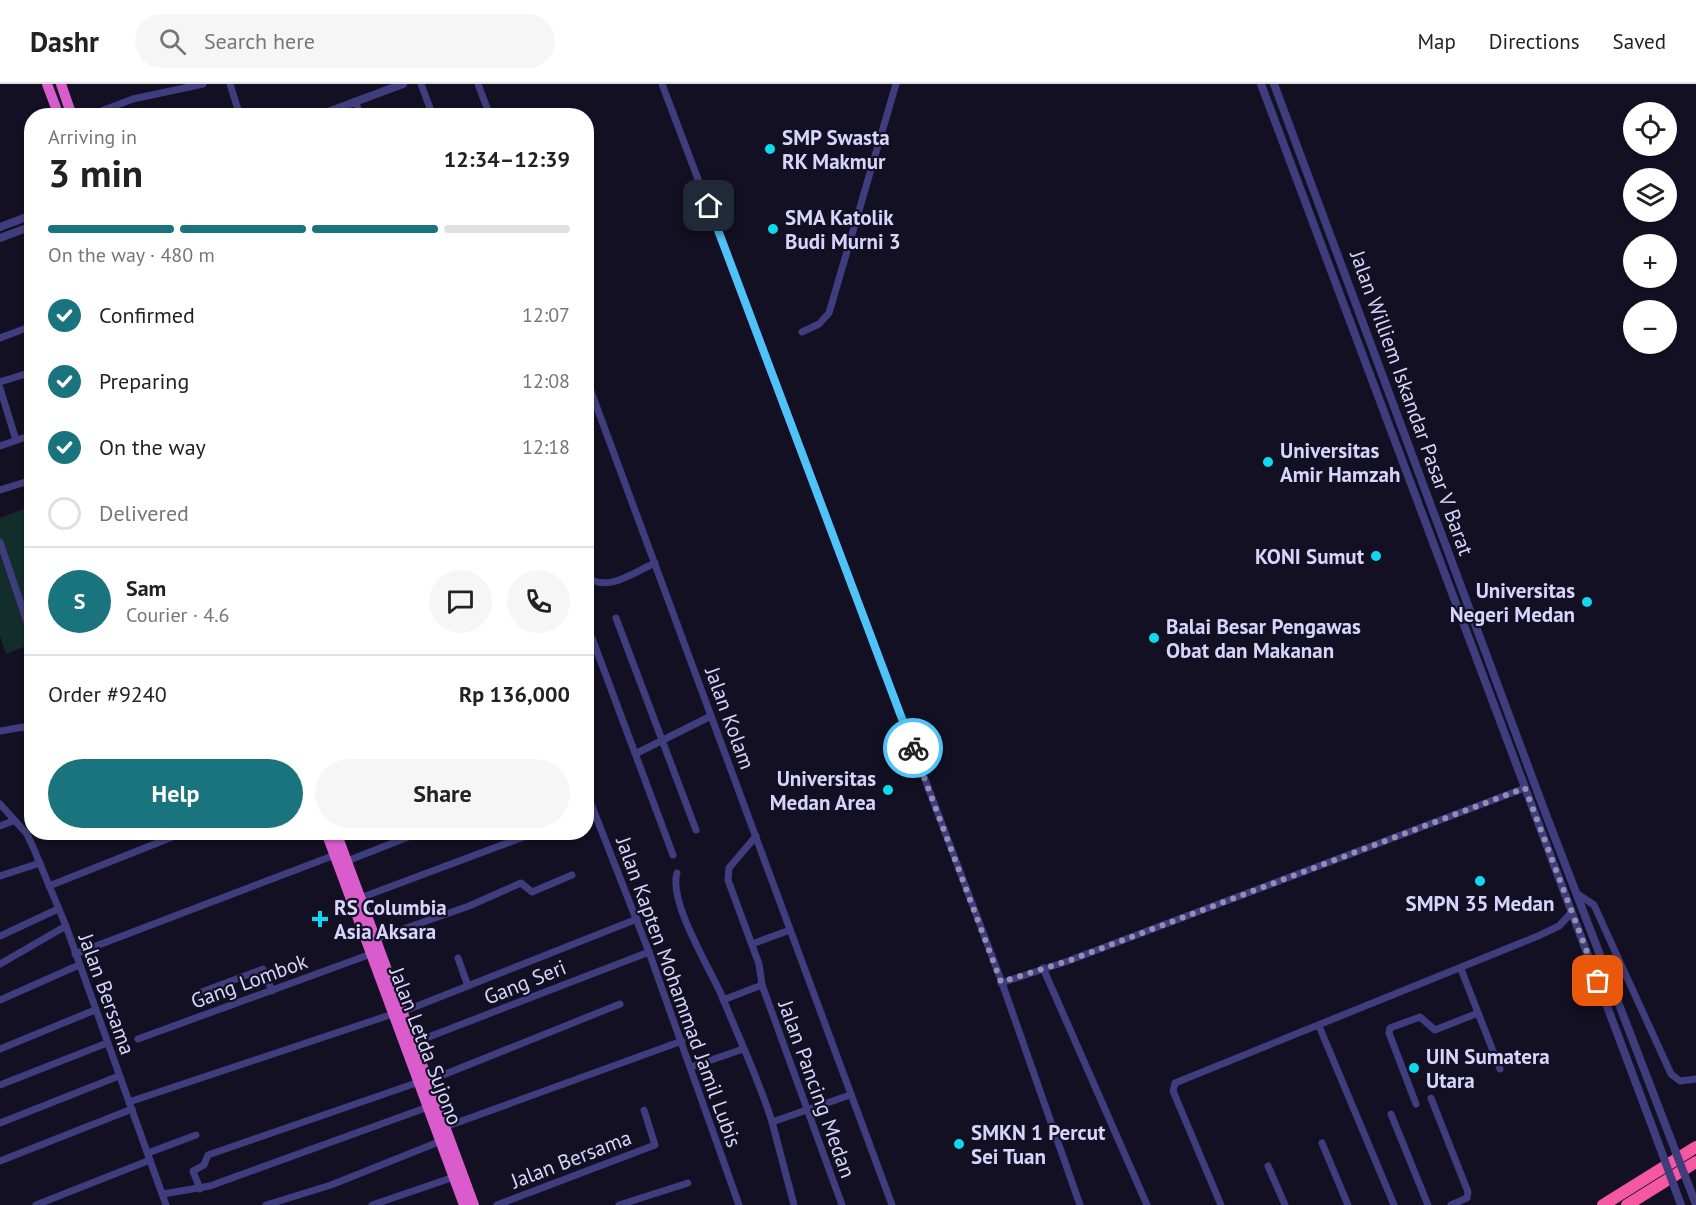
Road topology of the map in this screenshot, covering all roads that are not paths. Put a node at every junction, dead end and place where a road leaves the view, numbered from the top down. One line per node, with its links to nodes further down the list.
1 (47, 84): 14 (highway)
2 (61, 84): 15 (highway)
3 (203, 84): 16 (street)
4 (230, 84): 17 (street)
5 (404, 84): 12 (street)
6 (421, 84): 20 (street)
7 (478, 84): 21 (street)
8 (662, 84): 97 (street)
9 (896, 84): 31 (street)
10 (1262, 84): 23 (street, Jalan Williem Iskandar Pasar V Barat)
11 (1274, 84): 22 (street, Jalan Williem Iskandar Pasar V Barat)
12 (382, 88): 13 (street)
13 (355, 102): 18 (street); 19 (street)
14 (56, 108)
15 (69, 108)
16 (109, 108)
17 (238, 108)
18 (339, 108)
19 (358, 108)
20 (430, 108)
21 (487, 108)
22 (1314, 192): 23 (street); 28 (street, Jalan Williem Iskandar Pasar V Barat)
23 (1304, 196): 29 (street, Jalan Williem Iskandar Pasar V Barat)
24 (24, 218): 25 (street)
25 (0, 227)
26 (24, 229): 27 (street)
27 (0, 238)
28 (1340, 262): 29 (street); 44 (street, Jalan Williem Iskandar Pasar V Barat)
29 (1330, 266): 45 (street, Jalan Williem Iskandar Pasar V Barat)
30 (24, 329): 32 (street)
31 (802, 332)
32 (0, 338)
33 (24, 374): 34 (street)
34 (0, 382)
35 (0, 388): 38 (street)
36 (594, 399): 43 (street, Jalan Kolam)
37 (24, 438): 38 (street)
38 (16, 440): 39 (street)
39 (0, 446)
40 (24, 482): 41 (street)
41 (0, 490)
42 (0, 542): 47 (street)
43 (655, 563): 46 (street); 52 (street, Jalan Kolam)
44 (1453, 564): 45 (street); 50 (street, Jalan Williem Iskandar Pasar V Barat)
45 (1443, 568): 51 (street, Jalan Williem Iskandar Pasar V Barat)
46 (594, 582)
47 (24, 613)
48 (616, 618): 55 (street)
49 (594, 643): 56 (street)
50 (1490, 664): 51 (street); 79 (street, Jalan Williem Iskandar Pasar V Barat)
51 (1480, 667): 57 (street, Jalan Williem Iskandar Pasar V Barat)
52 (711, 716): 55 (street); 64 (street, Jalan Kolam)
53 (24, 728): 54 (street)
54 (0, 730)
55 (662, 742): 56 (street); 63 (street)
56 (637, 753): 72 (street)
57 (1525, 788): 82 (street, Jalan Williem Iskandar Pasar V Barat); 95 (street)
58 (0, 804): 59 (street, Jalan Bersama)
59 (13, 821): 61 (street); 62 (street, Jalan Bersama)
60 (594, 821): 83 (street, Jalan Kapten Mohammad Jamil Lubis)
61 (0, 826)
62 (24, 829)
63 (696, 830)
64 (756, 836): 85 (street, Jalan Kolam); 88 (street, Jalan Pancing Medan)
65 (32, 840): 74 (street, Jalan Bersama)
66 (165, 840): 78 (street)
67 (329, 840): 71 (highway, Jalan Letda Sujono)
68 (339, 840): 73 (highway, Jalan Letda Sujono)
69 (401, 840): 73 (street)
70 (516, 840): 80 (street)
71 (335, 855): 90 (street); 91 (highway, Jalan Letda Sujono)
72 (674, 855)
73 (347, 861): 80 (highway, Jalan Letda Sujono)
74 (40, 863): 77 (street); 78 (street, Jalan Bersama)
75 (677, 873): 103 (street)
76 (572, 875): 87 (street)
77 (0, 876)
78 (49, 886): 81 (street, Jalan Bersama)
79 (1576, 893): 118 (street); 144 (street, Jalan Williem Iskandar Pasar V Barat, bridge)
80 (360, 898): 87 (highway, Jalan Letda Sujono)
81 (58, 909): 84 (street, Jalan Bersama); 86 (street)
82 (1572, 912): 96 (street); 167 (street, Jalan Williem Iskandar Pasar V Barat, bridge)
83 (637, 919): 89 (street, Jalan Kapten Mohammad Jamil Lubis); 99 (street)
84 (66, 927): 90 (street, Jalan Bersama); 93 (street)
85 (790, 930): 88 (street); 121 (street, Jalan Kolam)
86 (0, 936)
87 (375, 939): 106 (highway, Jalan Letda Sujono)
88 (752, 944): 98 (street, Jalan Pancing Medan)
89 (649, 952): 110 (street, Jalan Kapten Mohammad Jamil Lubis); 111 (street, Gang Seri)
90 (75, 954): 94 (street, Jalan Bersama)
91 (371, 954): 100 (street, Gang Lombok); 106 (highway, Jalan Letda Sujono)
92 (458, 958): 99 (street)
93 (0, 964)
94 (79, 965): 102 (street); 105 (street, Jalan Bersama)
95 (1043, 968): 97 (street); 158 (street)
96 (1461, 969): 107 (street); 108 (street)
97 (1001, 982): 157 (street)
98 (762, 985): 103 (street); 127 (street, Jalan Pancing Medan)
99 (468, 986): 106 (street)
100 (273, 991): 101 (street); 109 (street, Gang Lombok)
101 (199, 993)
102 (0, 1000)
103 (723, 1000): 114 (street)
104 (620, 1004): 119 (street)
105 (95, 1010): 112 (street, Jalan Bersama); 113 (street)
106 (397, 1013): 111 (highway, Jalan Letda Sujono); 119 (highway, Jalan Letda Sujono); 124 (street)
107 (1478, 1013): 116 (street); 123 (street)
108 (1319, 1026): 159 (street); 162 (street)
109 (138, 1039)
110 (682, 1041): 115 (street, Jalan Kapten Mohammad Jamil Lubis); 131 (street)
111 (413, 1042): 119 (highway, Jalan Letda Sujono)
112 (107, 1043): 117 (street, Jalan Bersama); 120 (street)
113 (0, 1049)
114 (743, 1049): 115 (street); 129 (street)
115 (691, 1067): 153 (street, Jalan Kapten Mohammad Jamil Lubis)
116 (1500, 1069)
117 (119, 1077): 124 (street, Jalan Bersama); 130 (street)
118 (1696, 1078)
119 (423, 1081): 125 (highway, Jalan Letda Sujono); 131 (highway, Jalan Letda Sujono); 142 (street)
120 (0, 1085)
121 (849, 1095): 127 (street); 156 (street, Jalan Kolam)
122 (1431, 1098): 164 (street)
123 (1416, 1104)
124 (130, 1106): 136 (street, Jalan Bersama); 137 (street)
125 (428, 1107): 133 (highway, Jalan Letda Sujono); 142 (street)
126 (644, 1110): 151 (street, Jalan Bersama)
127 (809, 1110): 129 (street); 155 (street, Jalan Pancing Medan)
128 (1391, 1114): 163 (street)
129 (772, 1122): 154 (street)
130 (0, 1123)
131 (446, 1127): 150 (highway, Jalan Letda Sujono)
132 (196, 1135): 136 (street)
133 (441, 1141): 140 (highway, Jalan Letda Sujono); 147 (street)
134 (1322, 1143): 161 (street)
135 (1696, 1148): 165 (highway)
136 (149, 1157): 143 (street, Jalan Bersama); 145 (street)
137 (0, 1161)
138 (1696, 1162): 166 (highway)
139 (1268, 1166): 160 (street)
140 (454, 1177): 148 (street); 149 (highway, Jalan Letda Sujono)
141 (688, 1183): 152 (street)
142 (200, 1189): 143 (street)
143 (163, 1194): 146 (street, Jalan Bersama)
144 (1695, 1203)
145 (36, 1205)
146 (166, 1205)
147 (266, 1205)
148 (372, 1205)
149 (464, 1205)
150 (474, 1205)
151 (497, 1205)
152 (619, 1205)
153 (739, 1205)
154 (794, 1205)
155 (842, 1205)
156 (892, 1205)
157 (1080, 1205)
158 (1147, 1205)
159 (1221, 1205)
160 (1284, 1205)
161 (1348, 1205)
162 (1394, 1205)
163 (1428, 1205)
164 (1451, 1205)
165 (1603, 1205)
166 (1627, 1205)
167 (1681, 1205)

